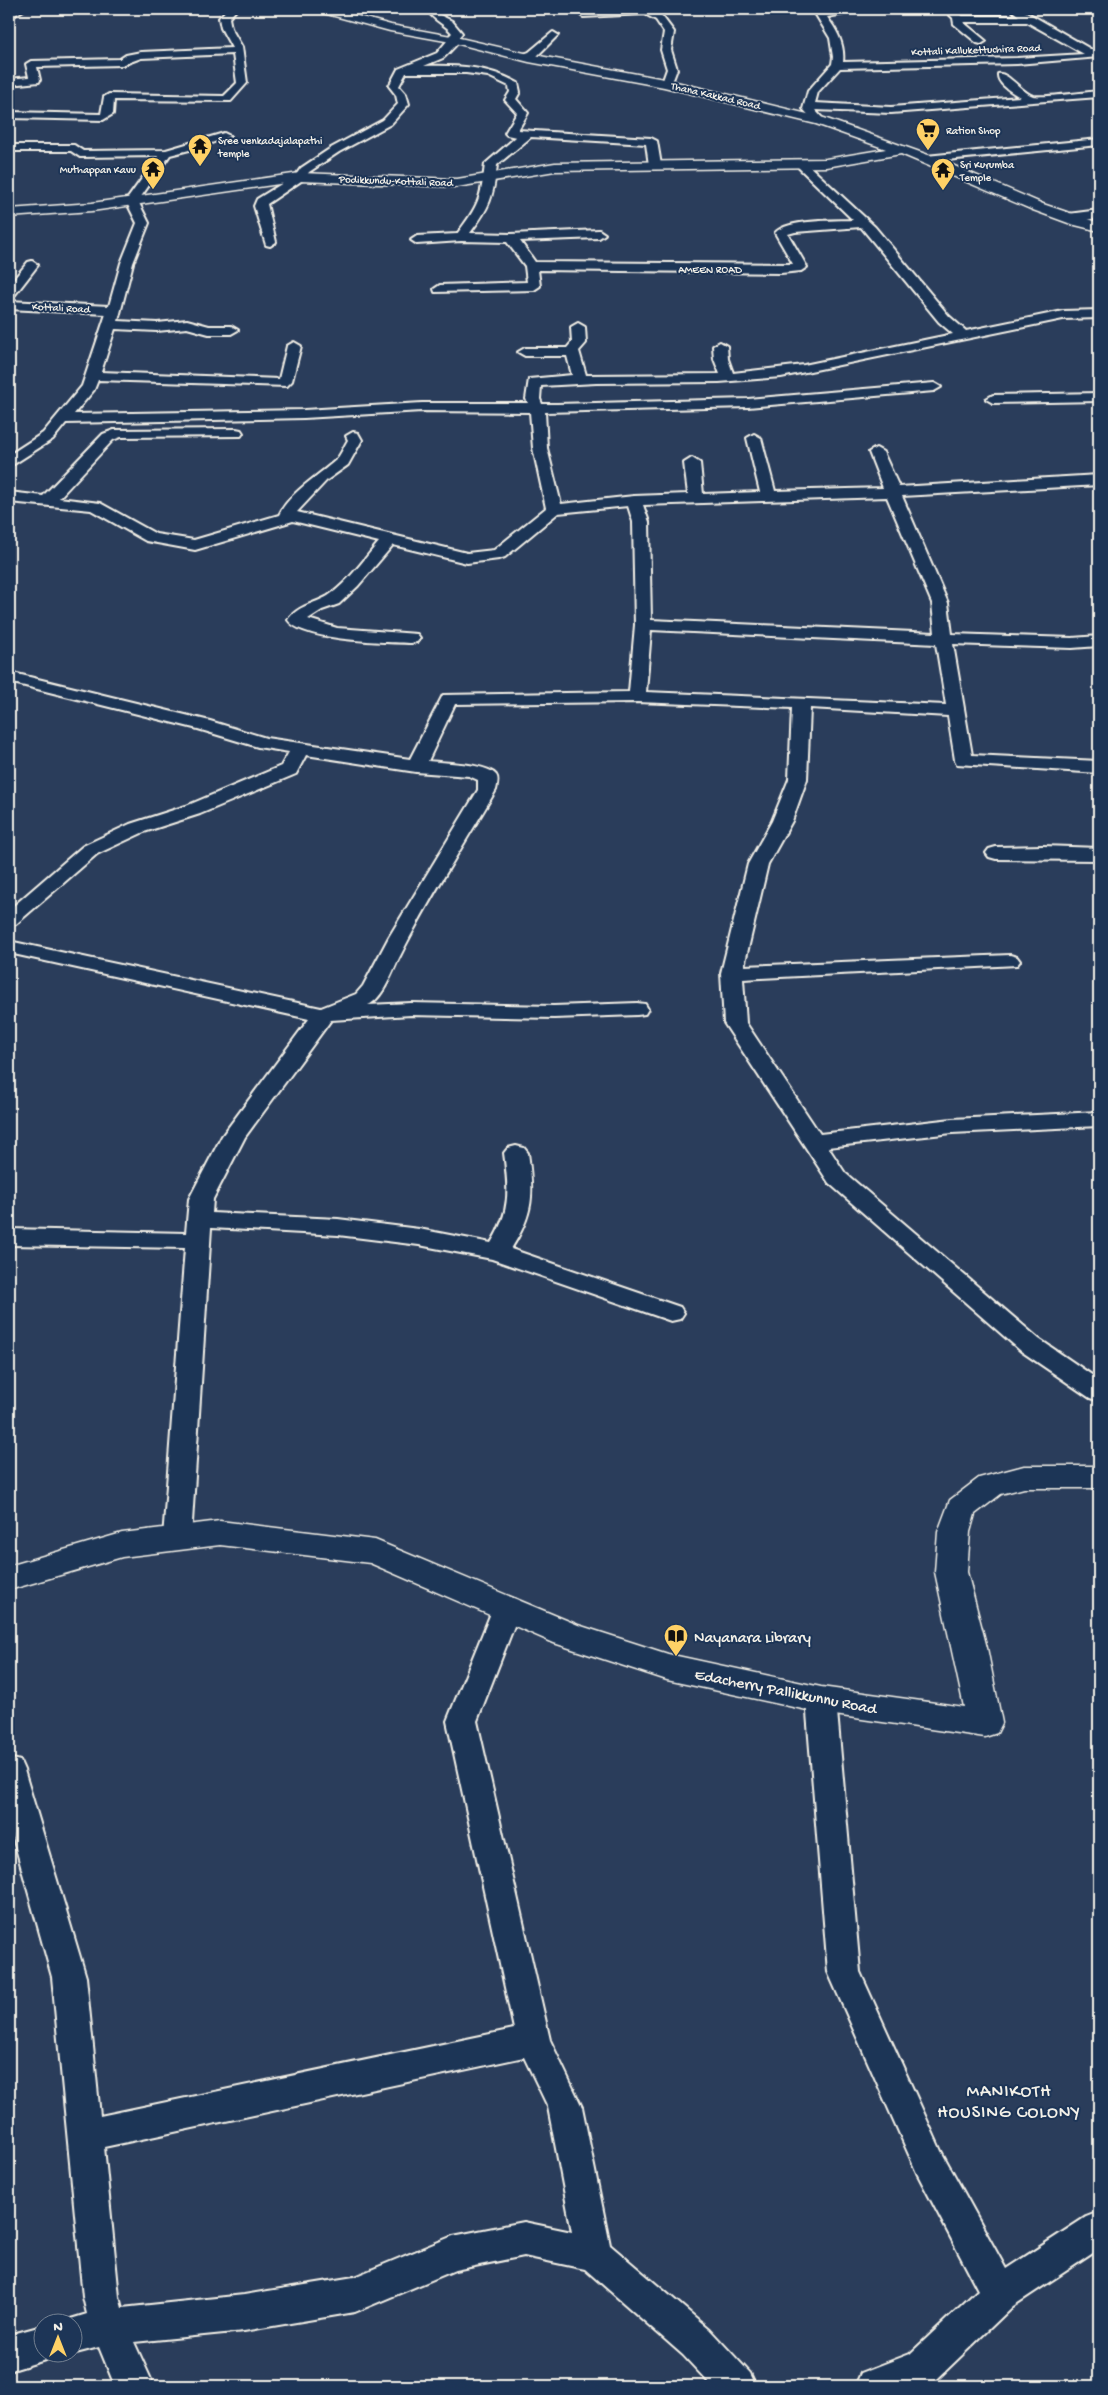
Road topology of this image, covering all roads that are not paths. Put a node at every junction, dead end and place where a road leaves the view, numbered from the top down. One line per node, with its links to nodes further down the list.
1 (20, 9): 10 (street)
2 (232, 9): 16 (street)
3 (320, 9): 14 (main road, Thana Kakkad Road)
4 (432, 9): 14 (street)
5 (578, 9): 9 (street)
6 (856, 9): 23 (street)
7 (950, 9): 11 (street)
8 (1015, 9): 12 (street, Kottali Kallukettuchira Road)
9 (645, 10): 28 (street)
10 (9, 16)
11 (957, 19): 12 (street); 15 (street)
12 (1029, 19): 17 (street, Kottali Kallukettuchira Road)
13 (553, 35): 20 (street)
14 (453, 40): 20 (main road, Thana Kakkad Road); 24 (street)
15 (981, 41)
16 (237, 50): 21 (street); 32 (street)
17 (1085, 50): 19 (street); 23 (street, Kottali Kallukettuchira Road)
18 (33, 52): 22 (street)
19 (1099, 56)
20 (525, 57): 28 (main road, Thana Kakkad Road)
21 (122, 62): 22 (street); 25 (street)
22 (31, 64): 27 (street)
23 (837, 65): 31 (street)
24 (414, 69): 34 (street); 43 (street)
25 (110, 72)
26 (1002, 76): 30 (street)
27 (9, 82)
28 (666, 83): 33 (main road, Thana Kakkad Road)
29 (1099, 94): 30 (street)
30 (1030, 99): 31 (street)
31 (809, 106): 33 (street)
32 (9, 116)
33 (820, 121): 38 (main road, Thana Kakkad Road)
34 (527, 135): 42 (street); 44 (street)
35 (224, 136): 39 (street)
36 (1099, 142): 40 (street)
37 (9, 148): 39 (street)
38 (903, 150): 40 (main road, Thana Kakkad Road); 41 (main road, Podikkundu-Kottali Road)
39 (166, 153): 45 (street)
40 (926, 159): 48 (main road, Thana Kakkad Road)
41 (801, 164): 42 (main road, Podikkundu-Kottali Road); 49 (street)
42 (654, 165): 44 (main road, Podikkundu-Kottali Road)
43 (300, 177): 44 (main road, Podikkundu-Kottali Road); 45 (main road, Podikkundu-Kottali Road); 55 (street)
44 (488, 177): 52 (street)
45 (132, 200): 46 (main road, Podikkundu-Kottali Road); 61 (street)
46 (9, 213)
47 (1099, 214): 48 (street)
48 (1068, 218): 50 (main road, Thana Kakkad Road)
49 (864, 223): 57 (street, AMEEN ROAD); 66 (street)
50 (1099, 227)
51 (599, 234): 53 (street)
52 (461, 237): 53 (street); 54 (street)
53 (511, 238): 57 (street)
54 (417, 240)
55 (270, 242)
56 (32, 265): 59 (street)
57 (531, 266): 58 (street)
58 (440, 289)
59 (9, 293)
60 (9, 305): 61 (street, Kottali Road)
61 (113, 310): 63 (street)
62 (1099, 314): 66 (street)
63 (110, 325): 65 (street); 71 (street)
64 (578, 327): 70 (street)
65 (231, 330)
66 (963, 336): 72 (street)
67 (294, 346): 71 (street)
68 (720, 346): 72 (street)
69 (525, 352): 70 (street)
70 (572, 352): 73 (street)
71 (94, 376): 79 (street)
72 (730, 377): 73 (street); 77 (street)
73 (580, 379): 78 (street)
74 (934, 387): 77 (street)
75 (1099, 397): 76 (street)
76 (993, 399)
77 (748, 403): 78 (street)
78 (537, 408): 79 (street); 93 (street)
79 (60, 419): 84 (street)
80 (236, 433): 91 (street)
81 (353, 436): 94 (street)
82 (754, 438): 88 (street)
83 (876, 452): 87 (street)
84 (9, 461)
85 (692, 463): 90 (street)
86 (1099, 480): 87 (street)
87 (894, 492): 88 (street); 98 (street)
88 (768, 495): 90 (street)
89 (9, 497): 91 (street)
90 (696, 498): 92 (street)
91 (48, 500): 94 (street)
92 (634, 501): 93 (street); 96 (street)
93 (554, 509): 95 (street)
94 (286, 518): 95 (street)
95 (388, 540): 97 (street)
96 (643, 625): 98 (street); 101 (street)
97 (411, 638)
98 (944, 639): 99 (street); 103 (street)
99 (1099, 641)
100 (9, 677): 104 (street)
101 (637, 697): 102 (street); 105 (street)
102 (801, 704): 103 (street); 112 (street)
103 (955, 711): 106 (street)
104 (300, 748): 105 (street); 109 (street)
105 (416, 766): 114 (street)
106 (1099, 767)
107 (996, 853): 108 (street)
108 (1099, 854)
109 (9, 920)
110 (9, 946): 114 (street)
111 (1010, 962): 112 (street)
112 (732, 973): 116 (street)
113 (637, 1009): 114 (street)
114 (323, 1015): 118 (street)
115 (1099, 1119): 116 (street)
116 (813, 1142): 122 (street)
117 (516, 1153): 120 (street)
118 (199, 1230): 119 (street); 120 (street); 124 (street)
119 (9, 1237)
120 (498, 1252): 121 (street)
121 (671, 1313)
122 (1099, 1392)
123 (1099, 1477): 127 (main road, Edacherry Pallikkunnu Road)
124 (177, 1538): 125 (main road, Edacherry Pallikkunnu Road); 126 (main road, Edacherry Pallikkunnu Road)
125 (9, 1578)
126 (507, 1608): 127 (main road, Edacherry Pallikkunnu Road); 129 (street)
127 (821, 1700): 133 (street)
128 (9, 1770): 130 (street)
129 (533, 2040): 130 (street); 132 (street)
130 (85, 2135): 134 (street)
131 (1099, 2229): 133 (street)
132 (594, 2254): 134 (street); 139 (street)
133 (1000, 2294): 140 (street)
134 (109, 2327): 135 (street); 138 (street)
135 (82, 2334)
136 (32, 2347): 137 (street)
137 (9, 2353)
138 (135, 2386)
139 (736, 2386)
140 (874, 2386)

